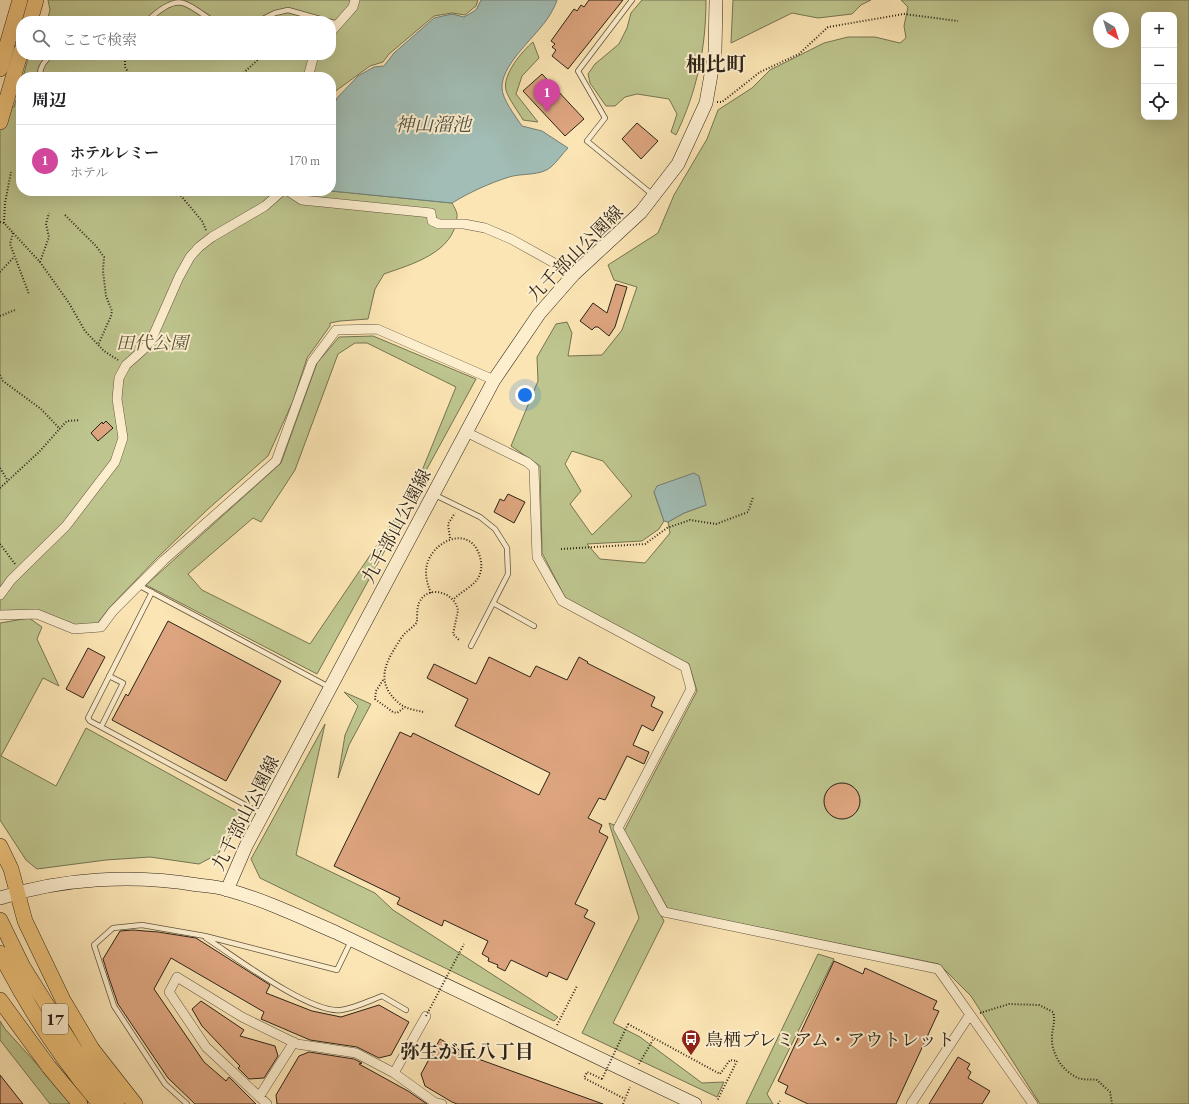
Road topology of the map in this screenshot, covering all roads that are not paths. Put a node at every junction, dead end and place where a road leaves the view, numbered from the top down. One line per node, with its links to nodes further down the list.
1 (20, 0): 16 (main road)
2 (36, 0): 6 (main road)
3 (355, 0): 11 (street)
4 (632, 0): 22 (lane)
5 (716, 0): 22 (main road, 九千部山公園線)
6 (31, 16)
7 (152, 16): 8 (lane)
8 (205, 16)
9 (269, 16): 10 (lane)
10 (309, 16)
11 (338, 24): 12 (street)
12 (336, 26)
13 (18, 60): 19 (main road)
14 (46, 60): 17 (lane)
15 (313, 60): 18 (street)
16 (0, 69)
17 (39, 72)
18 (309, 72)
19 (0, 122)
20 (276, 196): 29 (street)
21 (296, 196): 23 (street)
22 (654, 197): 23 (main road, 九千部山公園線)
23 (574, 274): 24 (main road, 九千部山公園線)
24 (494, 380): 25 (main road, 九千部山公園線); 27 (street)
25 (466, 432): 26 (main road, 九千部山公園線); 49 (street)
26 (433, 494): 30 (lane); 35 (main road, 九千部山公園線)
27 (138, 585): 28 (lane); 31 (street)
28 (152, 592): 34 (lane); 35 (lane)
29 (0, 595)
30 (493, 603): 32 (lane); 33 (lane)
31 (0, 615)
32 (534, 626)
33 (471, 646)
34 (109, 676): 36 (lane); 36 (lane)
35 (330, 688): 37 (main road, 九千部山公園線)
36 (101, 727): 37 (lane)
37 (263, 814): 39 (main road, 九千部山公園線)
38 (0, 846): 40 (main road)
39 (227, 890): 40 (main road, 九千部山公園線); 44 (main road)
40 (18, 892): 41 (main road, 九千部山公園線); 57 (main road)
41 (0, 898)
42 (1, 924): 56 (main road, 17)
43 (203, 936): 44 (lane); 47 (lane); 58 (lane)
44 (351, 940): 60 (main road)
45 (0, 953): 55 (main road, 17)
46 (0, 1000): 54 (main road)
47 (406, 1010)
48 (426, 1016): 51 (street)
49 (969, 1016): 61 (street); 62 (street)
50 (294, 1042): 51 (street); 52 (street); 52 (street)
51 (394, 1073): 53 (street)
52 (260, 1097): 59 (street)
53 (438, 1103)
54 (80, 1104)
55 (100, 1104)
56 (117, 1104)
57 (135, 1104)
58 (187, 1104)
59 (267, 1104)
60 (695, 1104)
61 (911, 1104)
62 (1033, 1104)

